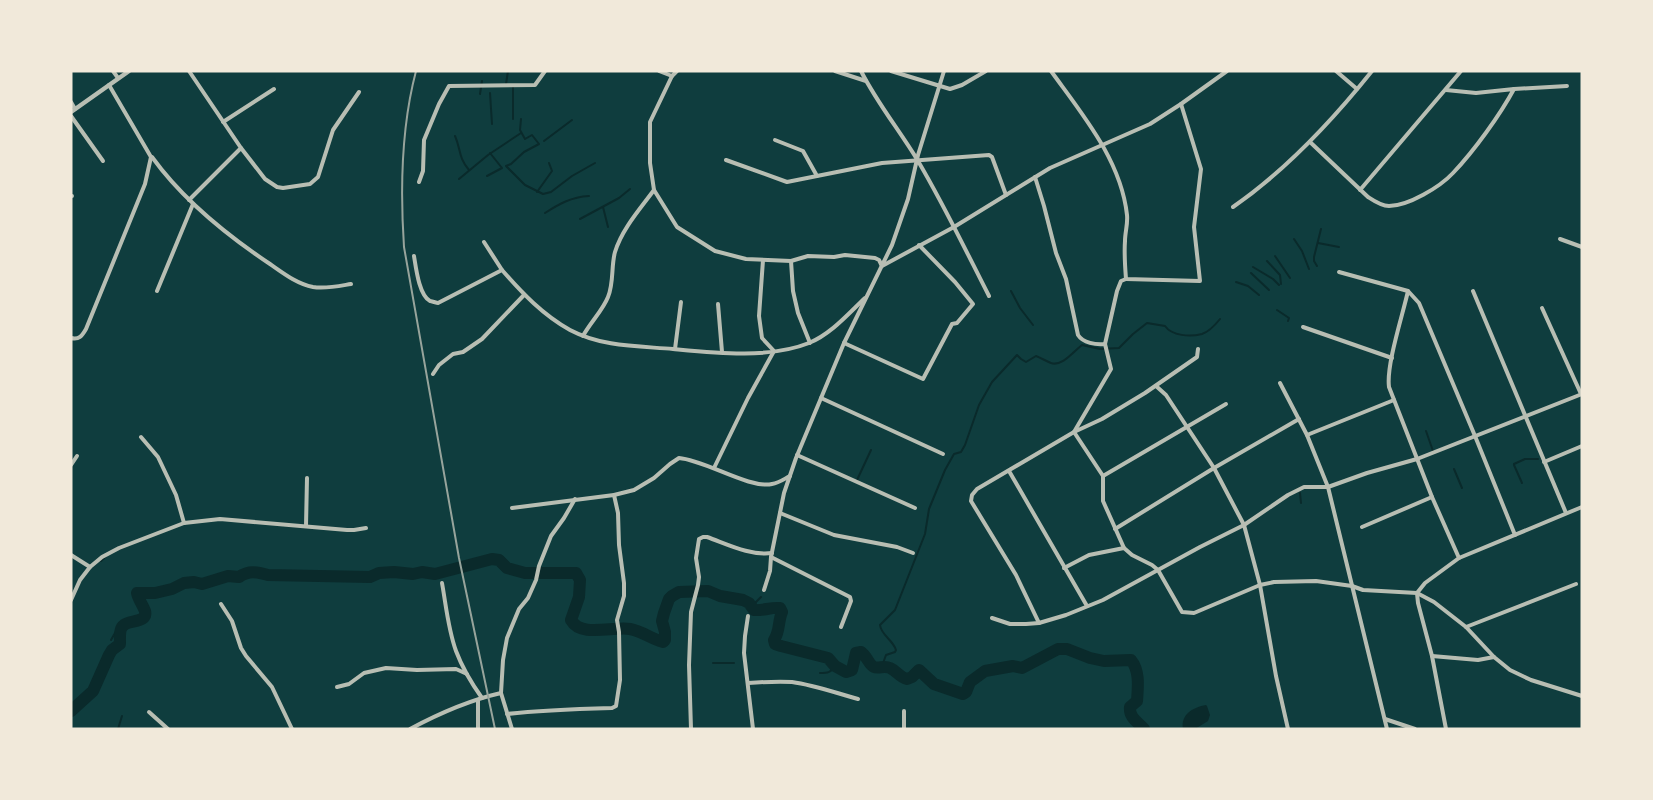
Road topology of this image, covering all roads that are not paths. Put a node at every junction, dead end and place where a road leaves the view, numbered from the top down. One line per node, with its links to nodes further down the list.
1 (113, 71): 18 (street)
2 (129, 71): 18 (street)
3 (189, 71): 31 (street)
4 (545, 71): 42 (street)
5 (659, 71): 17 (street)
6 (677, 71): 17 (street)
7 (835, 71): 19 (street)
8 (861, 71): 19 (street)
9 (891, 71): 21 (street)
10 (944, 71): 21 (street)
11 (986, 71): 21 (street)
12 (1052, 71): 34 (street)
13 (1226, 71): 29 (street)
14 (1336, 71): 24 (street)
15 (1372, 71): 24 (street)
16 (1462, 71): 26 (street)
17 (672, 76): 43 (street)
18 (118, 78): 20 (street)
19 (866, 81): 38 (street)
20 (109, 85): 30 (street); 36 (street)
21 (938, 86): 38 (street)
22 (1567, 86): 25 (street)
23 (274, 89): 31 (street)
24 (1357, 89): 33 (street)
25 (1514, 89): 26 (street); 44 (street)
26 (1446, 90): 44 (street)
27 (359, 92): 35 (street)
28 (71, 102): 30 (street)
29 (1181, 104): 34 (street); 60 (street)
30 (73, 113): 39 (street)
31 (223, 122): 35 (street)
32 (775, 140): 40 (street)
33 (1310, 142): 44 (street); 48 (street)
34 (1104, 145): 41 (street); 60 (street)
35 (241, 148): 46 (street)
36 (151, 157): 46 (street); 73 (street)
37 (726, 160): 40 (street)
38 (917, 160): 40 (street); 45 (street); 49 (street); 57 (street)
39 (104, 161)
40 (817, 176)
41 (1035, 177): 45 (street); 76 (street)
42 (419, 182)
43 (654, 190): 55 (street); 72 (street)
44 (1360, 190)
45 (1006, 195): 49 (street)
46 (189, 200): 47 (street)
47 (193, 204): 61 (street); 64 (street)
48 (1233, 207)
49 (954, 227): 52 (street); 66 (street)
50 (1560, 239): 53 (street)
51 (484, 242): 58 (street)
52 (919, 245): 57 (street); 75 (street)
53 (1582, 248)
54 (414, 256): 58 (street)
55 (763, 260): 56 (street); 79 (street)
56 (791, 261): 57 (street); 74 (street)
57 (882, 266): 67 (street)
58 (502, 270): 65 (street)
59 (1339, 272): 62 (street)
60 (1126, 279): 76 (street)
61 (351, 284)
62 (1408, 291): 81 (street); 94 (street)
63 (1473, 291): 89 (street)
64 (157, 292)
65 (524, 294): 72 (street); 82 (street)
66 (989, 296)
67 (866, 297): 74 (street); 75 (street)
68 (681, 302): 77 (street)
69 (718, 304): 80 (street)
70 (1542, 308): 85 (street)
71 (1303, 327): 81 (street)
72 (583, 336): 77 (street)
73 (71, 338)
74 (810, 342): 79 (street)
75 (844, 343): 86 (street)
76 (1106, 344): 92 (street)
77 (675, 349): 80 (street)
78 (1198, 349): 84 (street)
79 (774, 351): 80 (street); 103 (street)
80 (722, 352)
81 (1392, 358): 87 (street)
82 (433, 374)
83 (1280, 383): 90 (street)
84 (1156, 386): 91 (street); 92 (street)
85 (1582, 394): 89 (street)
86 (821, 398): 97 (street); 98 (street)
87 (1394, 400): 93 (street); 100 (street)
88 (1226, 404): 91 (street)
89 (1525, 417): 94 (street); 101 (street)
90 (1299, 419): 93 (street); 104 (street)
91 (1186, 427): 104 (street); 107 (street)
92 (1074, 432): 105 (street); 107 (street)
93 (1307, 435): 109 (street)
94 (1475, 436): 100 (street); 124 (street)
95 (141, 437): 118 (street)
96 (1582, 446): 101 (street)
97 (943, 454)
98 (797, 455): 106 (street); 115 (street)
99 (77, 456): 102 (street)
100 (1418, 459): 109 (street); 111 (street)
101 (1544, 462): 117 (street)
102 (71, 464)
103 (714, 468): 106 (street); 110 (street)
104 (1214, 468): 120 (street); 123 (street)
105 (1009, 471): 131 (street); 144 (street)
106 (790, 476): 116 (street)
107 (1103, 476): 123 (street)
108 (307, 478): 119 (street)
109 (1328, 487): 120 (street); 136 (street)
110 (614, 495): 112 (street); 158 (street)
111 (1432, 497): 121 (street); 129 (street)
112 (575, 499): 114 (street); 152 (street)
113 (1582, 507): 117 (street)
114 (512, 508)
115 (916, 508)
116 (780, 513): 126 (street); 128 (street)
117 (1566, 513): 124 (street)
118 (184, 523): 119 (street); 130 (street)
119 (306, 526): 122 (street)
120 (1244, 526): 132 (street); 135 (street)
121 (1362, 527)
122 (366, 528)
123 (1115, 529): 125 (street)
124 (1515, 535): 129 (street)
125 (1124, 548): 131 (street); 132 (street)
126 (913, 552)
127 (71, 555): 130 (street)
128 (771, 555): 137 (street); 145 (street); 165 (street)
129 (1459, 558): 138 (street)
130 (90, 567): 139 (street)
131 (1064, 568): 141 (street)
132 (1158, 570): 135 (street); 141 (street)
133 (442, 583): 149 (street)
134 (1576, 584): 146 (street)
135 (1260, 585): 136 (street); 168 (street)
136 (1352, 586): 138 (street); 159 (street)
137 (764, 590)
138 (1417, 593): 146 (street); 147 (street)
139 (71, 600)
140 (221, 604): 161 (street)
141 (1087, 606): 144 (street)
142 (748, 616): 150 (street)
143 (992, 618): 144 (street)
144 (1039, 623)
145 (841, 627)
146 (1466, 628): 148 (street)
147 (1432, 656): 148 (street); 171 (street)
148 (1494, 657): 153 (street)
149 (467, 674): 151 (street); 154 (street)
150 (748, 683): 155 (street); 166 (street)
151 (337, 687)
152 (501, 693): 154 (street); 158 (street)
153 (1582, 696)
154 (480, 699): 162 (street); 163 (street)
155 (858, 699)
156 (904, 711): 167 (street)
157 (149, 712): 160 (street)
158 (507, 714): 164 (street)
159 (1385, 719): 169 (street); 170 (street)
160 (168, 729)
161 (292, 729)
162 (410, 729)
163 (478, 729)
164 (512, 729)
165 (691, 729)
166 (753, 729)
167 (904, 729)
168 (1288, 729)
169 (1387, 729)
170 (1415, 729)
171 (1446, 729)

